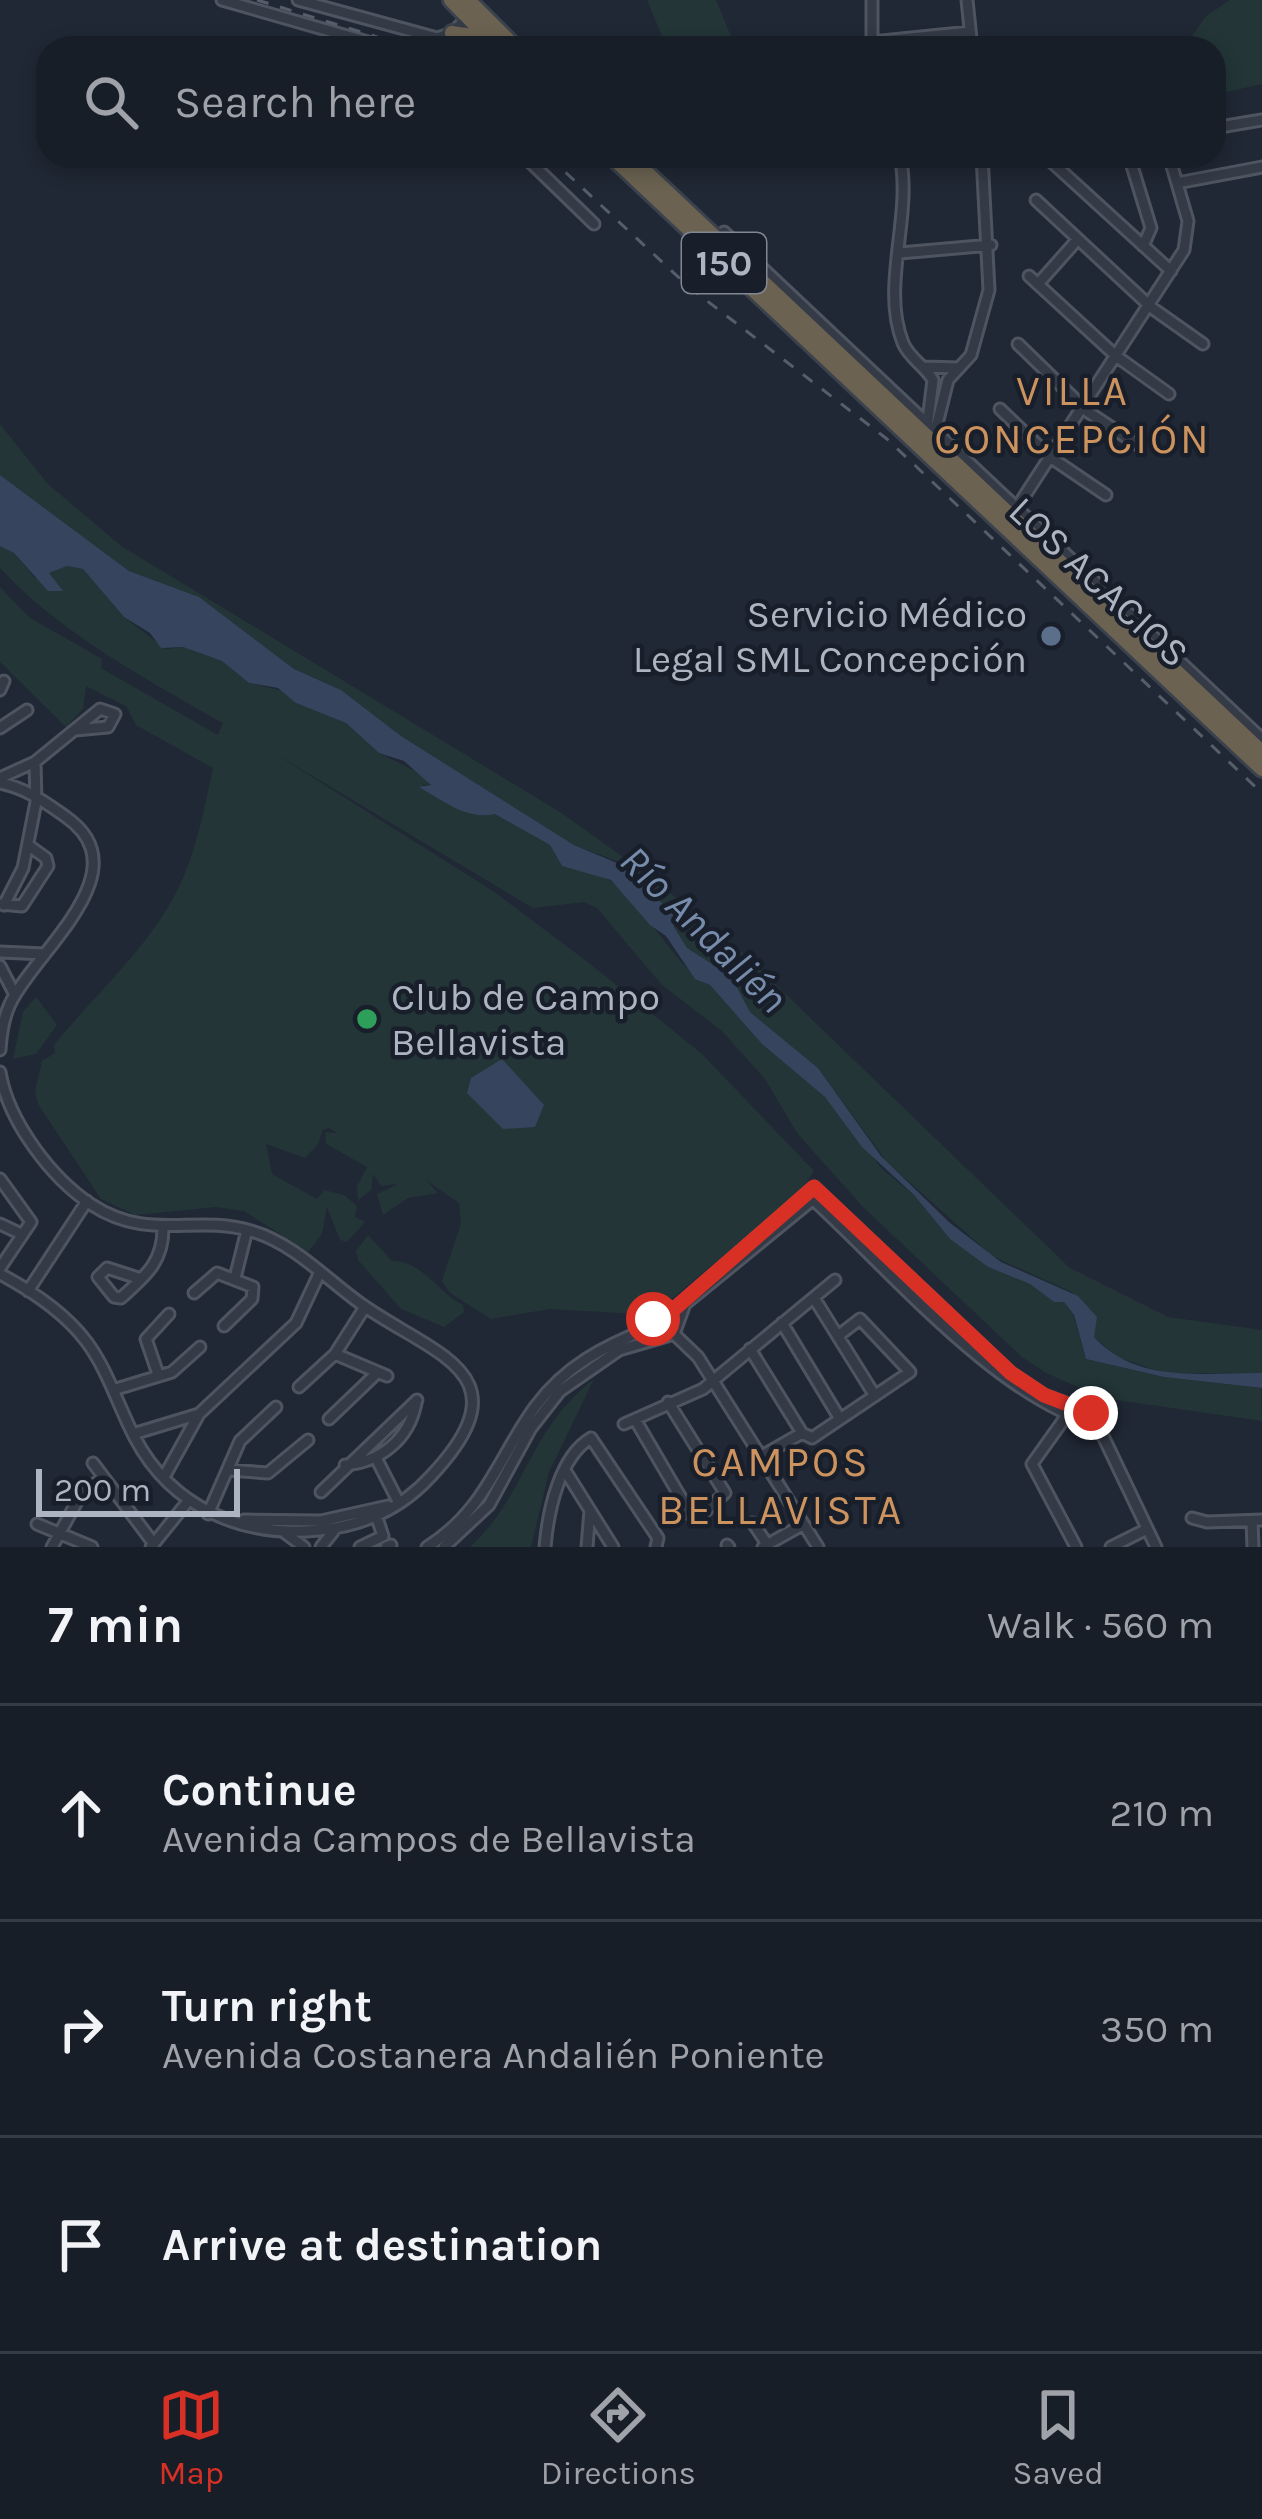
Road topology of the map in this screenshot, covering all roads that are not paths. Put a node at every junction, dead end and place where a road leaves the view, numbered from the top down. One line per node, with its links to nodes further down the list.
1 (222, 0): 9 (street)
2 (298, 0): 8 (street)
3 (451, 0): 6 (highway)
4 (872, 0): 13 (street)
5 (967, 0): 7 (street)
6 (471, 9): 8 (street); 11 (highway); 12 (highway)
7 (970, 32): 14 (street); 15 (street)
8 (452, 33): 10 (highway)
9 (346, 36)
10 (463, 36)
11 (488, 36)
12 (502, 36)
13 (872, 36)
14 (940, 36)
15 (970, 36)
16 (1262, 120): 17 (street)
17 (1226, 126)
18 (1262, 167): 27 (street)
19 (537, 168): 29 (street)
20 (624, 168): 48 (highway, 150)
21 (643, 168): 44 (highway, 150)
22 (902, 168): 33 (street)
23 (983, 168): 31 (street)
24 (1058, 168): 32 (street)
25 (1134, 168): 32 (street)
26 (1173, 168): 27 (street)
27 (1177, 183): 34 (street)
28 (1036, 200): 30 (street)
29 (595, 224)
30 (1078, 239): 35 (street); 38 (street)
31 (991, 245): 33 (street); 40 (street)
32 (1144, 246): 34 (street)
33 (900, 253): 39 (street)
34 (1171, 272): 35 (street)
35 (1149, 305): 37 (street); 38 (street)
36 (1018, 344): 42 (street)
37 (1203, 344)
38 (1116, 356): 41 (street); 42 (street)
39 (924, 367): 40 (street); 44 (street)
40 (958, 368): 44 (street)
41 (1168, 394)
42 (1082, 407): 45 (street); 46 (street)
43 (1000, 409): 46 (street)
44 (932, 430): 48 (highway, 150)
45 (1138, 445)
46 (1050, 457): 47 (street); 48 (street)
47 (1106, 495)
48 (1011, 515): 49 (highway, 150); 50 (street, LOS ACACIOS); 59 (highway, 150)
49 (1096, 596): 50 (highway); 52 (highway, 150)
50 (1120, 602): 51 (street, LOS ACACIOS)
51 (1175, 653): 52 (highway); 56 (street, LOS ACACIOS)
52 (1185, 680): 57 (highway, 150)
53 (27, 710): 54 (street)
54 (0, 728)
55 (75, 730): 58 (street)
56 (1262, 739)
57 (1262, 752)
58 (35, 762): 60 (street); 61 (street)
59 (1262, 769)
60 (0, 781): 61 (street)
61 (35, 796): 62 (street); 65 (street)
62 (28, 845): 63 (street); 63 (street)
63 (2, 905)
64 (0, 952): 65 (street)
65 (45, 954): 67 (street)
66 (0, 966): 67 (street)
67 (15, 995): 68 (street)
68 (0, 1050)
69 (0, 1072): 72 (street)
70 (0, 1179): 76 (street)
71 (814, 1193): 88 (street); 103 (street); 108 (street)
72 (87, 1201): 74 (street); 82 (street)
73 (0, 1224): 76 (street)
74 (163, 1229): 75 (street); 80 (street)
75 (248, 1229): 78 (street); 79 (street)
76 (19, 1233): 77 (street)
77 (0, 1271): 82 (street)
78 (320, 1272): 85 (street); 102 (street)
79 (235, 1278): 83 (street); 89 (street)
80 (141, 1279)
81 (836, 1280): 84 (street)
82 (28, 1291): 98 (street)
83 (194, 1292)
84 (814, 1298): 87 (street); 91 (street)
85 (365, 1306): 94 (street); 122 (street)
86 (170, 1314): 95 (street)
87 (782, 1323): 93 (street); 105 (street)
88 (671, 1324): 90 (street); 90 (street); 96 (street)
89 (224, 1326)
90 (651, 1332): 143 (street); 144 (street)
91 (838, 1336): 99 (street); 99 (street)
92 (200, 1347): 95 (street)
93 (750, 1349): 96 (street); 109 (street)
94 (335, 1354): 97 (street); 104 (street)
95 (158, 1374): 98 (street)
96 (713, 1381): 100 (street); 112 (street)
97 (298, 1387)
98 (113, 1390): 110 (street)
99 (875, 1396): 105 (street)
100 (668, 1402): 106 (street); 106 (street)
101 (276, 1407): 116 (street)
102 (199, 1414): 110 (street); 118 (street)
103 (1067, 1415): 108 (street); 150 (street)
104 (329, 1419)
105 (840, 1419): 109 (street)
106 (636, 1421): 107 (street)
107 (624, 1424)
108 (1097, 1425): 133 (street)
109 (802, 1432): 112 (street)
110 (133, 1435): 118 (street)
111 (308, 1440): 116 (street)
112 (760, 1457): 130 (street)
113 (376, 1458): 115 (street); 115 (street); 122 (street)
114 (93, 1463): 119 (street)
115 (345, 1465): 120 (street)
116 (229, 1470): 124 (street)
117 (566, 1472): 123 (street); 145 (street); 148 (street)
118 (164, 1477): 121 (street)
119 (102, 1478): 135 (street); 136 (street)
120 (321, 1492)
121 (189, 1500): 124 (street); 136 (street)
122 (398, 1503): 125 (street)
123 (590, 1510): 146 (street); 147 (street)
124 (208, 1514): 131 (street); 134 (street)
125 (375, 1514): 131 (street); 132 (street); 142 (street)
126 (1192, 1518): 127 (street)
127 (1257, 1521): 153 (street)
128 (754, 1523): 137 (street)
129 (37, 1524): 135 (street)
130 (802, 1525): 137 (street); 149 (street)
131 (309, 1526): 132 (street); 134 (street); 140 (street); 141 (street)
132 (336, 1528): 141 (street)
133 (1147, 1529): 151 (street); 152 (street)
134 (274, 1530): 140 (street)
135 (58, 1536): 138 (street); 139 (street)
136 (152, 1546)
137 (766, 1546)
138 (52, 1547)
139 (92, 1547)
140 (305, 1547)
141 (319, 1547)
142 (360, 1547)
143 (428, 1547)
144 (444, 1547)
145 (545, 1547)
146 (587, 1547)
147 (613, 1547)
148 (656, 1547)
149 (818, 1547)
150 (1076, 1547)
151 (1111, 1547)
152 (1156, 1547)
153 (1253, 1547)

